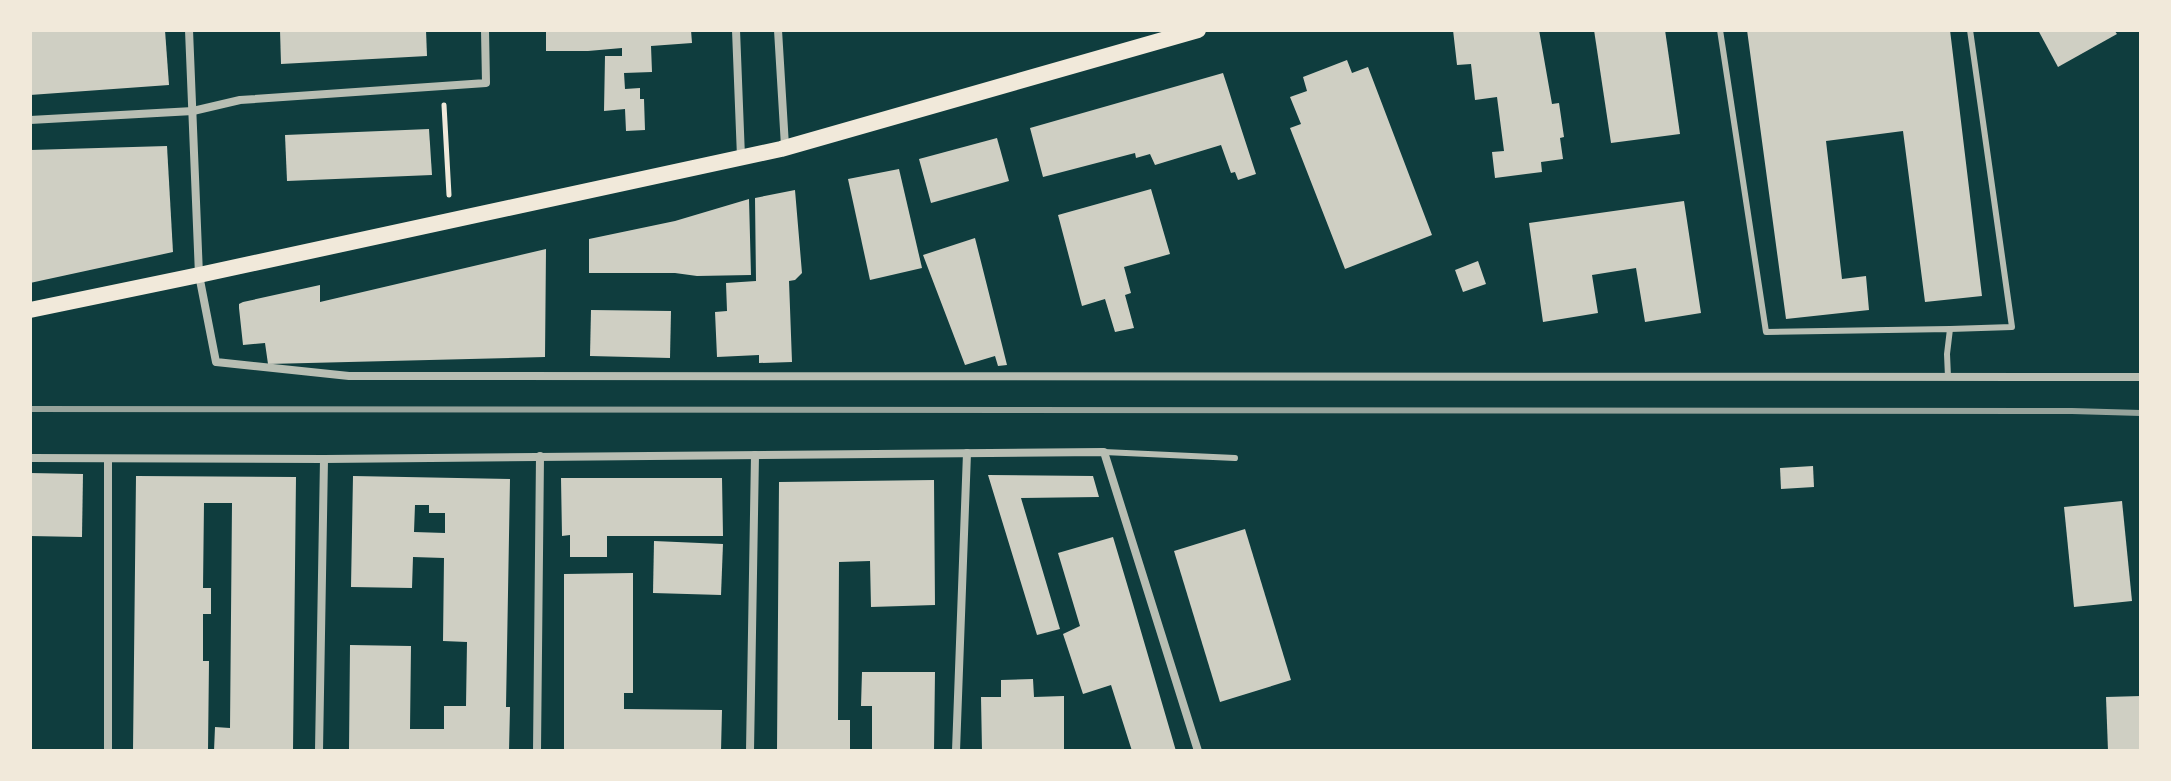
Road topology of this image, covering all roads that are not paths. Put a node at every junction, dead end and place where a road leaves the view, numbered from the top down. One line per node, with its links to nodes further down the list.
1 (189, 30): 8 (street)
2 (485, 30): 8 (street)
3 (736, 30): 11 (street)
4 (778, 30): 10 (street)
5 (1198, 30): 10 (main road)
6 (1720, 30): 14 (lane)
7 (1970, 30): 14 (lane)
8 (193, 111): 9 (street); 12 (street)
9 (30, 120)
10 (785, 146): 11 (main road)
11 (741, 158): 12 (main road)
12 (199, 275): 13 (main road); 15 (street)
13 (30, 310)
14 (1950, 329): 15 (lane)
15 (1948, 377): 16 (street)
16 (2141, 377)
17 (1104, 452): 18 (street); 22 (lane); 30 (street)
18 (967, 453): 19 (street); 29 (street)
19 (755, 455): 20 (street); 28 (street)
20 (540, 456): 24 (street); 27 (street)
21 (30, 458): 23 (street)
22 (1235, 458)
23 (108, 459): 24 (street); 25 (street)
24 (324, 459): 26 (street)
25 (108, 751)
26 (319, 751)
27 (537, 751)
28 (750, 751)
29 (956, 751)
30 (1198, 751)

